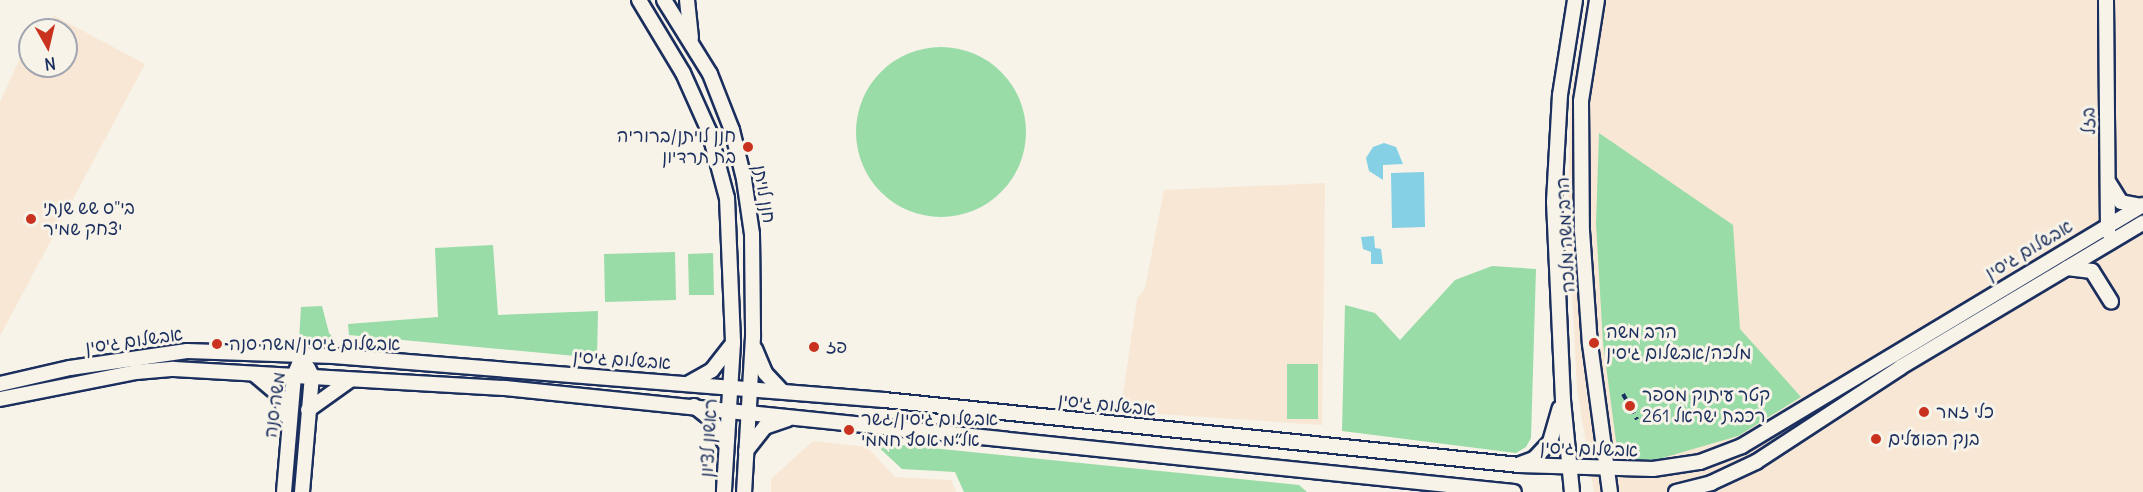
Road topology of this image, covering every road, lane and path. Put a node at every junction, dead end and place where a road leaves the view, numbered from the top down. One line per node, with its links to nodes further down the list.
1 (658, 0): 7 (street)
2 (664, 0): 8 (street, חנן לויתן)
3 (687, 0): 8 (street)
4 (1575, 0): 29 (street, הרב משה מלכה)
5 (1597, 0): 40 (street, הרב משה מלכה)
6 (2106, 0): 9 (street, בזל)
7 (644, 2): 17 (street, חנן לויתן)
8 (692, 46): 16 (street, חנן לויתן)
9 (2108, 180): 10 (street); 12 (street, בזל)
10 (2142, 205): 12 (street, אבשלום גיסין)
11 (2143, 223): 13 (street, אבשלום גיסין)
12 (2108, 224): 13 (street, בזל); 40 (street, אבשלום גיסין)
13 (2109, 242): 14 (street, אבשלום גיסין)
14 (2065, 268): 15 (street); 48 (street, אבשלום גיסין)
15 (2111, 301)
16 (753, 337): 26 (street, חנן לויתן); 27 (street)
17 (733, 343): 23 (street); 25 (street, חנן לויתן)
18 (303, 355): 20 (street, משה סנה); 21 (street, משה סנה); 23 (street, אבשלום גיסין); 24 (street, אבשלום גיסין)
19 (252, 373): 20 (street, אבשלום גיסין); 28 (street, אבשלום גיסין); 35 (street)
20 (294, 376): 21 (street, אבשלום גיסין); 35 (street, משה סנה)
21 (312, 376): 22 (street, אבשלום גיסין); 32 (street, משה סנה)
22 (352, 379): 30 (street, אבשלום גיסין); 32 (street)
23 (687, 383): 25 (street, אבשלום גיסין)
24 (0, 384)
25 (730, 387): 26 (street, אבשלום גיסין); 31 (street, ראשון לציון)
26 (748, 388): 27 (street, אבשלום גיסין); 33 (street, חנן לויתן)
27 (782, 391): 38 (street, אבשלום גיסין)
28 (0, 399)
29 (1563, 400): 38 (street); 39 (street, הרב משה מלכה)
30 (694, 406): 31 (street, אבשלום גיסין); 36 (street)
31 (728, 409): 33 (street, אבשלום גיסין); 36 (street, ראשון לציון)
32 (308, 410): 42 (street, משה סנה)
33 (748, 412): 34 (street, אבשלום גיסין); 37 (street, ראשון לציון)
34 (792, 417): 37 (street); 45 (street, אבשלום גיסין)
35 (288, 425): 41 (street, משה סנה)
36 (725, 444): 43 (street, ראשון לציון)
37 (745, 453): 44 (street, ראשון לציון)
38 (1518, 465): 39 (street, אבשלום גיסין)
39 (1569, 469): 40 (street, אבשלום גיסין); 46 (street, הרב משה מלכה)
40 (1606, 470): 47 (street, הרב משה מלכה)
41 (284, 492)
42 (302, 492)
43 (724, 492)
44 (744, 492)
45 (1509, 492)
46 (1572, 492)
47 (1610, 492)
48 (1676, 492)

